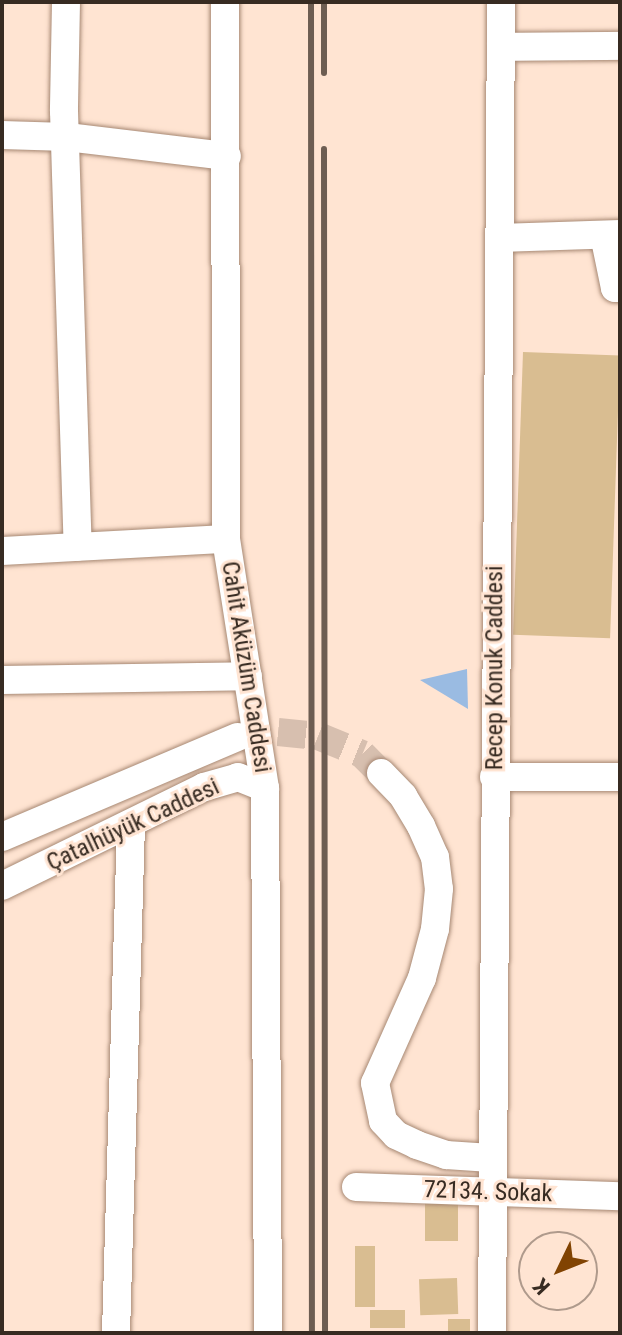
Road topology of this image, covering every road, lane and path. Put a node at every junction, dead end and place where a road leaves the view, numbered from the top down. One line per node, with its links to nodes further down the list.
1 (66, 2): 7 (street)
2 (225, 2): 8 (street, Cahit Aküzüm Caddesi)
3 (501, 2): 5 (street, Recep Konuk Caddesi)
4 (620, 46): 5 (street)
5 (501, 47): 10 (street, Recep Konuk Caddesi)
6 (2, 135): 7 (street)
7 (67, 137): 8 (street); 13 (street)
8 (227, 156): 12 (street, Cahit Aküzüm Caddesi)
9 (612, 234): 10 (street); 11 (street)
10 (499, 238): 19 (street, Recep Konuk Caddesi)
11 (620, 288)
12 (226, 539): 13 (street); 15 (street, Cahit Aküzüm Caddesi)
13 (78, 547): 14 (street)
14 (2, 551)
15 (248, 676): 16 (street); 21 (street, Cahit Aküzüm Caddesi)
16 (2, 680)
17 (238, 737): 23 (street, Çatalhüyük Caddesi)
18 (381, 773): 25 (street)
19 (494, 777): 20 (street); 25 (street, Recep Konuk Caddesi)
20 (620, 777)
21 (265, 788): 22 (street, Çatalhüyük Caddesi); 30 (street, Cahit Aküzüm Caddesi)
22 (131, 825): 24 (street, Çatalhüyük Caddesi); 29 (street)
23 (2, 837)
24 (2, 886)
25 (491, 1158): 27 (street, Recep Konuk Caddesi)
26 (356, 1187): 27 (street, 72134. Sokak)
27 (491, 1193): 28 (street, 72134. Sokak); 31 (street, Recep Konuk Caddesi)
28 (620, 1196)
29 (116, 1333)
30 (268, 1333)
31 (492, 1333)

